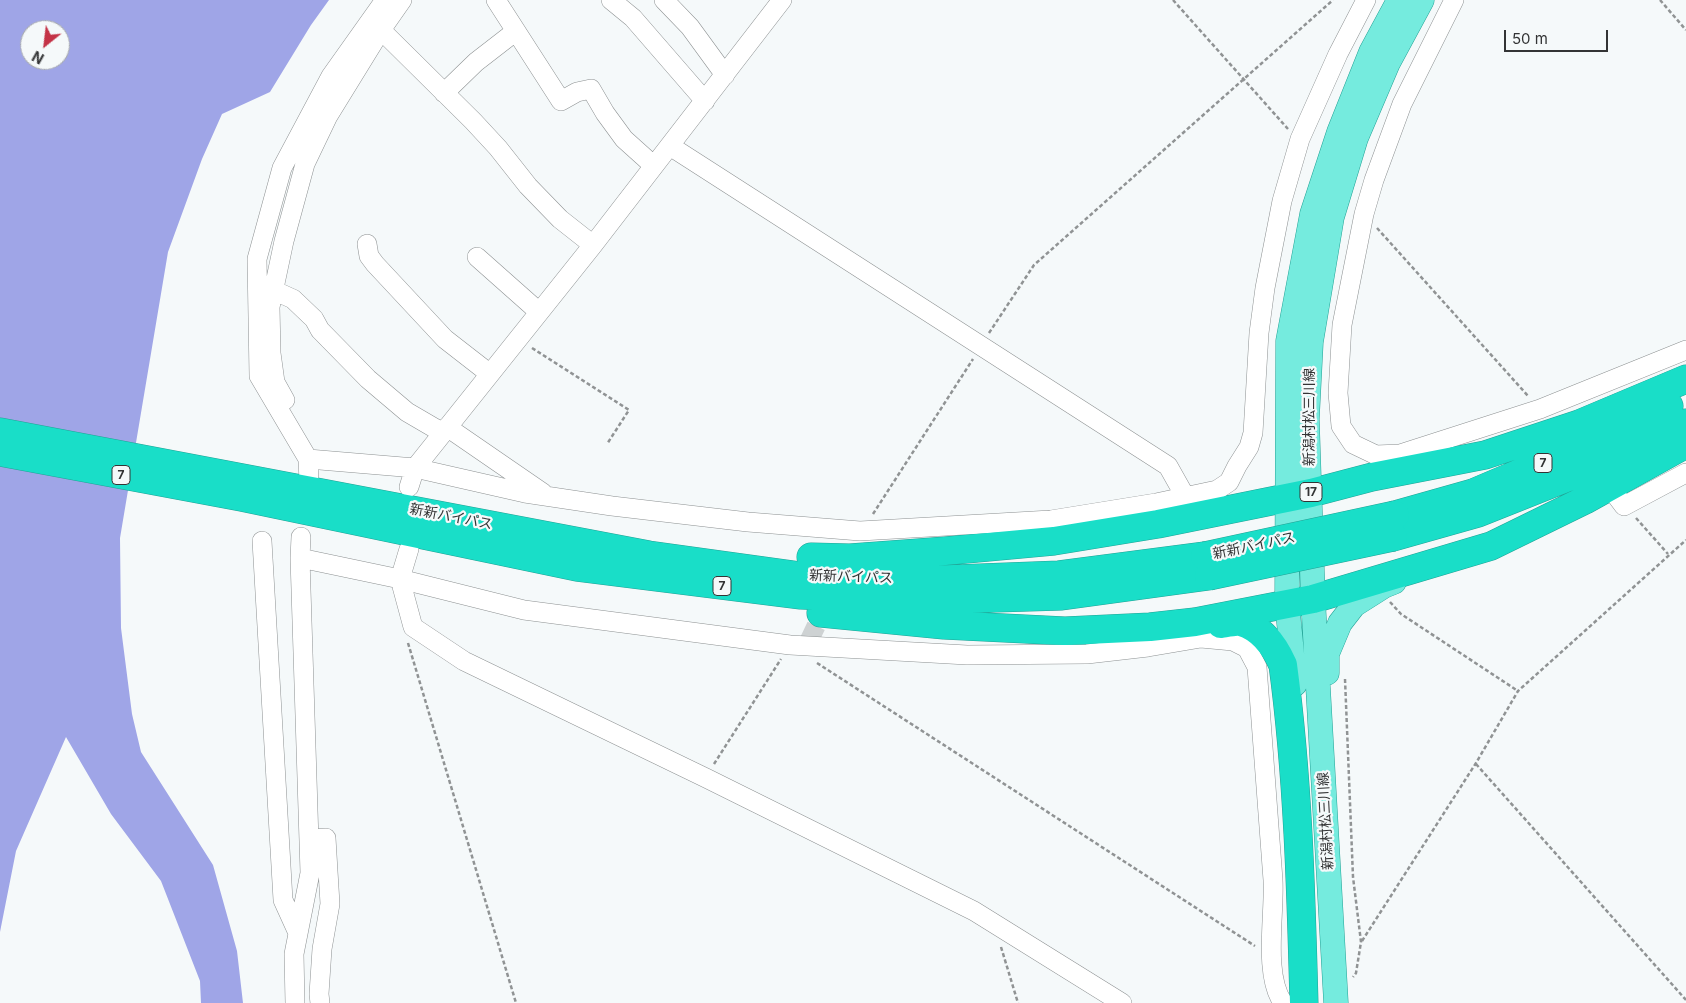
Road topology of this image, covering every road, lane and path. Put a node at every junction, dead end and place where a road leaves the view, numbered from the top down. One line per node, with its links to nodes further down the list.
1 (385, 0): 43 (street)
2 (402, 0): 14 (street)
3 (496, 0): 16 (street)
4 (611, 0): 20 (street)
5 (664, 0): 17 (street)
6 (782, 0): 17 (street)
7 (1174, 0): 18 (path)
8 (1333, 0): 18 (path)
9 (1366, 0): 21 (street)
10 (1399, 0): 52 (main road, 新潟村松三川線 / 17)
11 (1422, 0): 52 (main road, 新潟村松三川線 / 17)
12 (1454, 0): 24 (street)
13 (1660, 0): 15 (path)
14 (381, 30): 19 (street); 28 (street)
15 (1686, 30)
16 (516, 31): 19 (street); 23 (street)
17 (725, 75): 20 (street)
18 (1244, 80): 21 (path); 31 (path)
19 (444, 93): 26 (street)
20 (705, 101): 22 (street)
21 (1300, 139): 54 (street)
22 (670, 146): 23 (street); 31 (street)
23 (654, 166): 26 (street)
24 (1364, 214): 36 (path); 45 (street)
25 (367, 244): 33 (street)
26 (593, 244): 29 (street)
27 (477, 257): 29 (street)
28 (273, 290): 38 (street); 44 (street)
29 (540, 312): 30 (street)
30 (518, 339): 33 (street); 40 (path)
31 (981, 345): 54 (street); 59 (path)
32 (1686, 350): 36 (street)
33 (490, 374): 38 (street)
34 (1686, 379): 45 (highway)
35 (1686, 397): 57 (highway, 新新バイパス / 7)
36 (1546, 416): 45 (street)
37 (1686, 423): 57 (highway, 新新バイパス / 7)
38 (445, 430): 46 (street); 53 (street)
39 (0, 432): 49 (highway, 新新バイパス / 7)
40 (607, 444)
41 (1686, 444): 63 (highway)
42 (0, 452): 49 (highway, 新新バイパス / 7)
43 (308, 459): 44 (street); 48 (street)
44 (327, 461): 46 (street)
45 (1374, 466): 52 (highway)
46 (415, 468): 50 (street); 53 (street)
47 (1686, 473): 55 (street)
48 (310, 482)
49 (240, 487): 65 (highway, 新新バイパス / 7); 68 (highway, 新新バイパス / 7)
50 (409, 487)
51 (1612, 490): 55 (street)
52 (1299, 495): 56 (highway); 71 (main road, 新潟村松三川線 / 17)
53 (548, 496): 59 (street)
54 (1186, 498): 56 (street); 59 (street)
55 (1624, 506): 64 (path)
56 (1209, 513): 65 (highway)
57 (1394, 526): 67 (highway, 新新バイパス / 7, bridge)
58 (301, 537): 66 (street)
59 (857, 538)
60 (1686, 540): 64 (path)
61 (262, 541): 84 (street)
62 (409, 549): 69 (street)
63 (1463, 554): 71 (highway); 81 (main road)
64 (1668, 554): 78 (path)
65 (649, 555): 67 (highway, 新新バイパス / 7)
66 (300, 558): 69 (street); 82 (street)
67 (1207, 566): 68 (highway, 新新バイパス / 7)
68 (577, 567): 72 (highway)
69 (400, 580): 73 (street); 75 (street)
70 (1387, 599): 78 (path)
71 (1300, 601): 72 (highway); 81 (main road, 新潟村松三川線 / 17); 94 (main road, 新潟村松三川線 / 17)
72 (1158, 626): 74 (highway)
73 (413, 628): 80 (street); 89 (path)
74 (1198, 634): 75 (street); 85 (street); 93 (highway)
75 (799, 644): 80 (path)
76 (815, 662): 85 (path)
77 (1345, 674): 79 (path)
78 (1518, 691): 79 (path)
79 (1476, 763): 86 (path)
80 (706, 778): 83 (street)
81 (1324, 780): 95 (main road, 新潟村松三川線 / 17)
82 (309, 839): 84 (street); 88 (street)
83 (993, 922): 90 (path); 91 (street)
84 (298, 933): 87 (street)
85 (1272, 957): 92 (street)
86 (1686, 1000)
87 (294, 1003)
88 (320, 1003)
89 (516, 1003)
90 (1018, 1003)
91 (1122, 1003)
92 (1283, 1003)
93 (1304, 1003)
94 (1311, 1003)
95 (1336, 1003)

